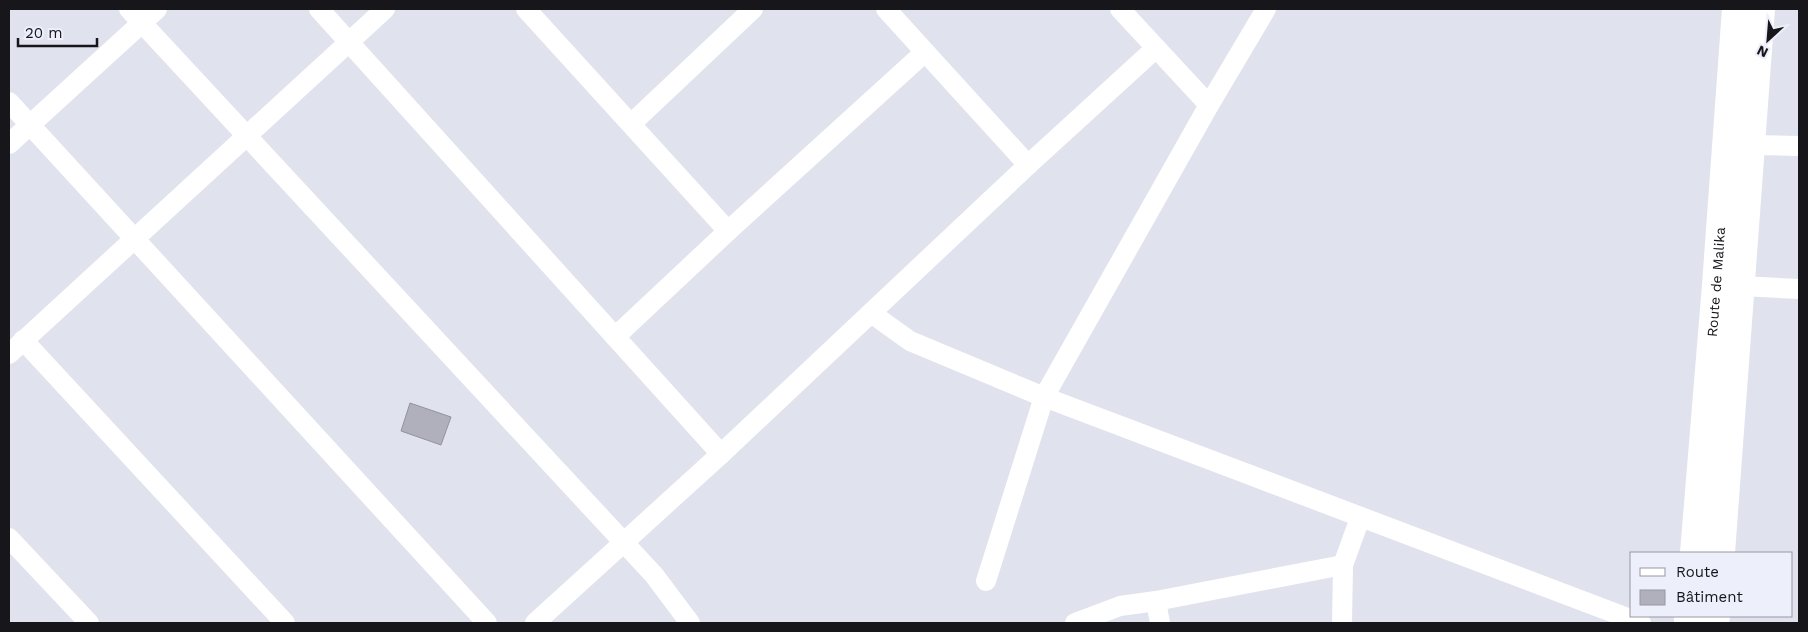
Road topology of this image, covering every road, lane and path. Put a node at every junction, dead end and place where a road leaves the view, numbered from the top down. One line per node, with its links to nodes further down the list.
1 (157, 9): 11 (street)
2 (318, 9): 12 (street)
3 (385, 9): 12 (street)
4 (526, 9): 17 (street)
5 (886, 9): 14 (street)
6 (1120, 9): 13 (street)
7 (1266, 9): 16 (street)
8 (1736, 9): 37 (main road, Route de Malika)
9 (1761, 9): 21 (main road, Route de Malika)
10 (744, 12): 17 (street)
11 (135, 16): 18 (street); 19 (street)
12 (348, 42): 19 (street); 29 (street)
13 (1156, 48): 16 (street); 23 (street)
14 (925, 52): 23 (street); 24 (street)
15 (9, 102): 18 (street)
16 (1209, 105): 32 (street)
17 (631, 124): 24 (street)
18 (30, 125): 20 (street); 25 (street)
19 (246, 136): 25 (street); 36 (street)
20 (9, 144)
21 (1751, 145): 22 (street); 26 (main road, Route de Malika)
22 (1799, 146)
23 (1028, 165): 28 (street)
24 (728, 231): 29 (street)
25 (134, 239): 30 (street); 44 (street)
26 (1741, 286): 27 (street); 38 (main road, Route de Malika)
27 (1799, 289)
28 (871, 314): 32 (street); 33 (street)
29 (615, 337): 33 (street)
30 (23, 340): 31 (street); 43 (street)
31 (9, 354)
32 (1044, 397): 34 (street); 40 (street)
33 (721, 454): 36 (street)
34 (1360, 518): 39 (street); 50 (street)
35 (9, 538): 42 (street)
36 (624, 543): 45 (street); 46 (street)
37 (1694, 552)
38 (1721, 552)
39 (1343, 565): 41 (street); 49 (street)
40 (986, 581)
41 (1156, 601): 47 (street); 48 (street)
42 (88, 623)
43 (284, 623)
44 (486, 623)
45 (535, 623)
46 (690, 623)
47 (1075, 623)
48 (1160, 623)
49 (1342, 623)
50 (1641, 623)

